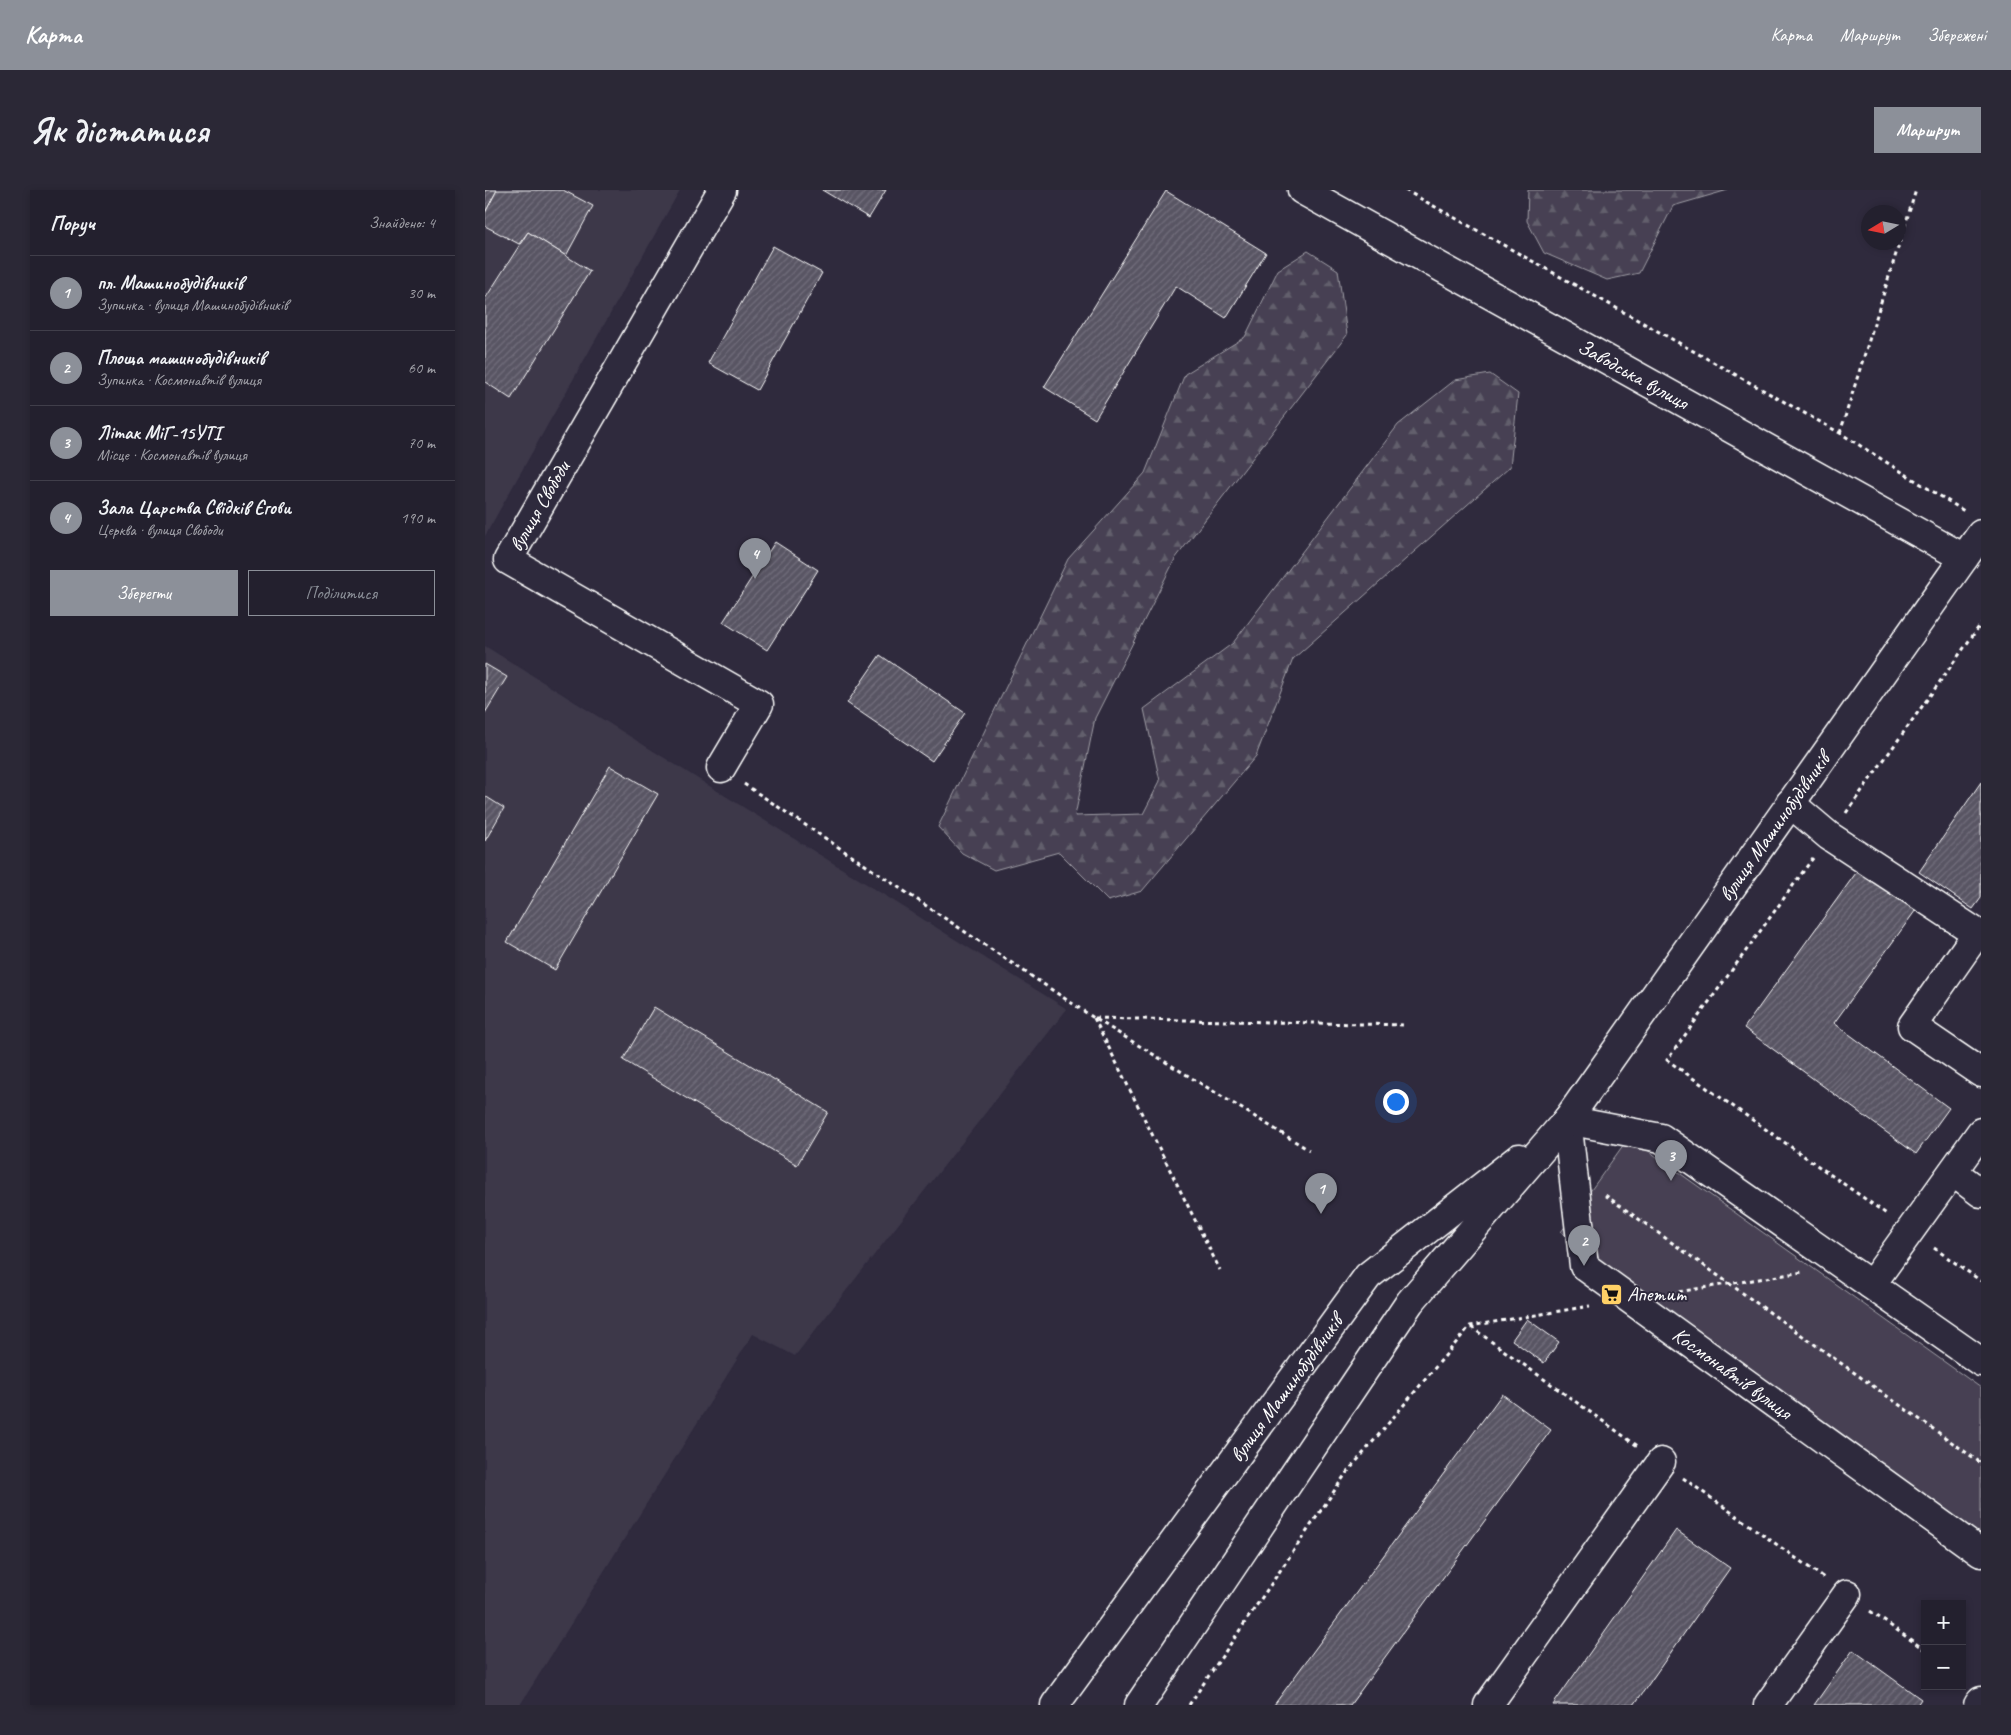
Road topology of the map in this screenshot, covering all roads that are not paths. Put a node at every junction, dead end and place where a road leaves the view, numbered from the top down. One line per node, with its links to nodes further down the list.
1 (722, 190): 5 (street, вулиця Свободи)
2 (1302, 190): 4 (street, Заводська вулиця)
3 (1981, 534): 4 (street, вулиця Машинобудівників)
4 (1964, 558): 6 (street, вулиця Машинобудівників)
5 (721, 768)
6 (1790, 803): 7 (street); 9 (street, вулиця Машинобудівників)
7 (1979, 932): 8 (street)
8 (1981, 1073)
9 (1567, 1120): 13 (street); 16 (street, Космонавтів вулиця); 19 (street, вулиця Машинобудівників); 20 (street, вулиця Машинобудівників)
10 (1981, 1132): 11 (street)
11 (1953, 1172): 12 (street); 13 (street)
12 (1981, 1193)
13 (1871, 1285): 14 (street)
14 (1981, 1362)
15 (1661, 1462): 21 (street)
16 (1981, 1553)
17 (1847, 1594): 22 (street)
18 (1981, 1701): 23 (street)
19 (1055, 1705)
20 (1139, 1705)
21 (1488, 1705)
22 (1768, 1705)
23 (1978, 1705)

